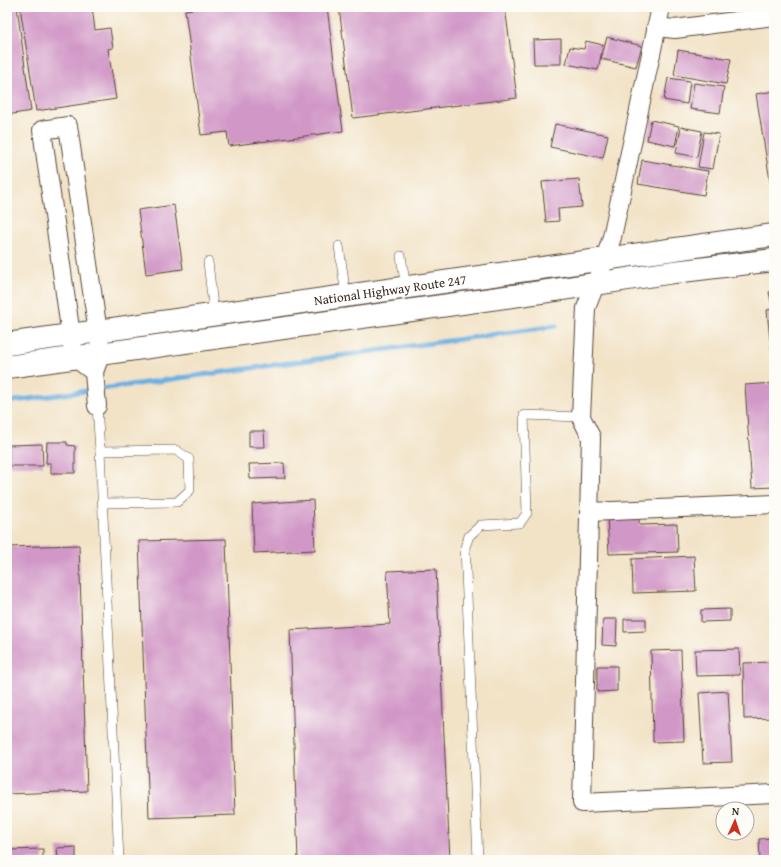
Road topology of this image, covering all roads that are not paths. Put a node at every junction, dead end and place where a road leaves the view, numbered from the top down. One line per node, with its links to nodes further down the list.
1 (661, 7): 3 (street)
2 (774, 16): 3 (street)
3 (656, 27): 7 (street)
4 (774, 236): 7 (highway, National Highway Route 247)
5 (339, 246): 12 (lane)
6 (401, 256): 11 (lane)
7 (605, 259): 10 (street); 11 (highway, National Highway Route 247)
8 (774, 260): 10 (highway, National Highway Route 247)
9 (208, 262): 13 (lane)
10 (594, 285): 18 (highway, National Highway Route 247); 21 (street)
11 (406, 288): 12 (highway, National Highway Route 247)
12 (346, 296): 13 (highway, National Highway Route 247)
13 (214, 315): 14 (highway, National Highway Route 247)
14 (98, 332): 15 (highway, National Highway Route 247); 15 (street); 18 (street)
15 (71, 335): 16 (highway, National Highway Route 247); 17 (street)
16 (7, 344)
17 (74, 357): 18 (highway, National Highway Route 247); 19 (highway, National Highway Route 247)
18 (98, 363): 20 (street)
19 (7, 367)
20 (97, 406): 22 (lane)
21 (581, 418): 25 (street); 28 (lane)
22 (100, 451): 23 (lane); 23 (lane)
23 (103, 503): 27 (lane)
24 (774, 504): 25 (street)
25 (589, 512): 26 (street)
26 (774, 794)
27 (119, 860)
28 (478, 860)

